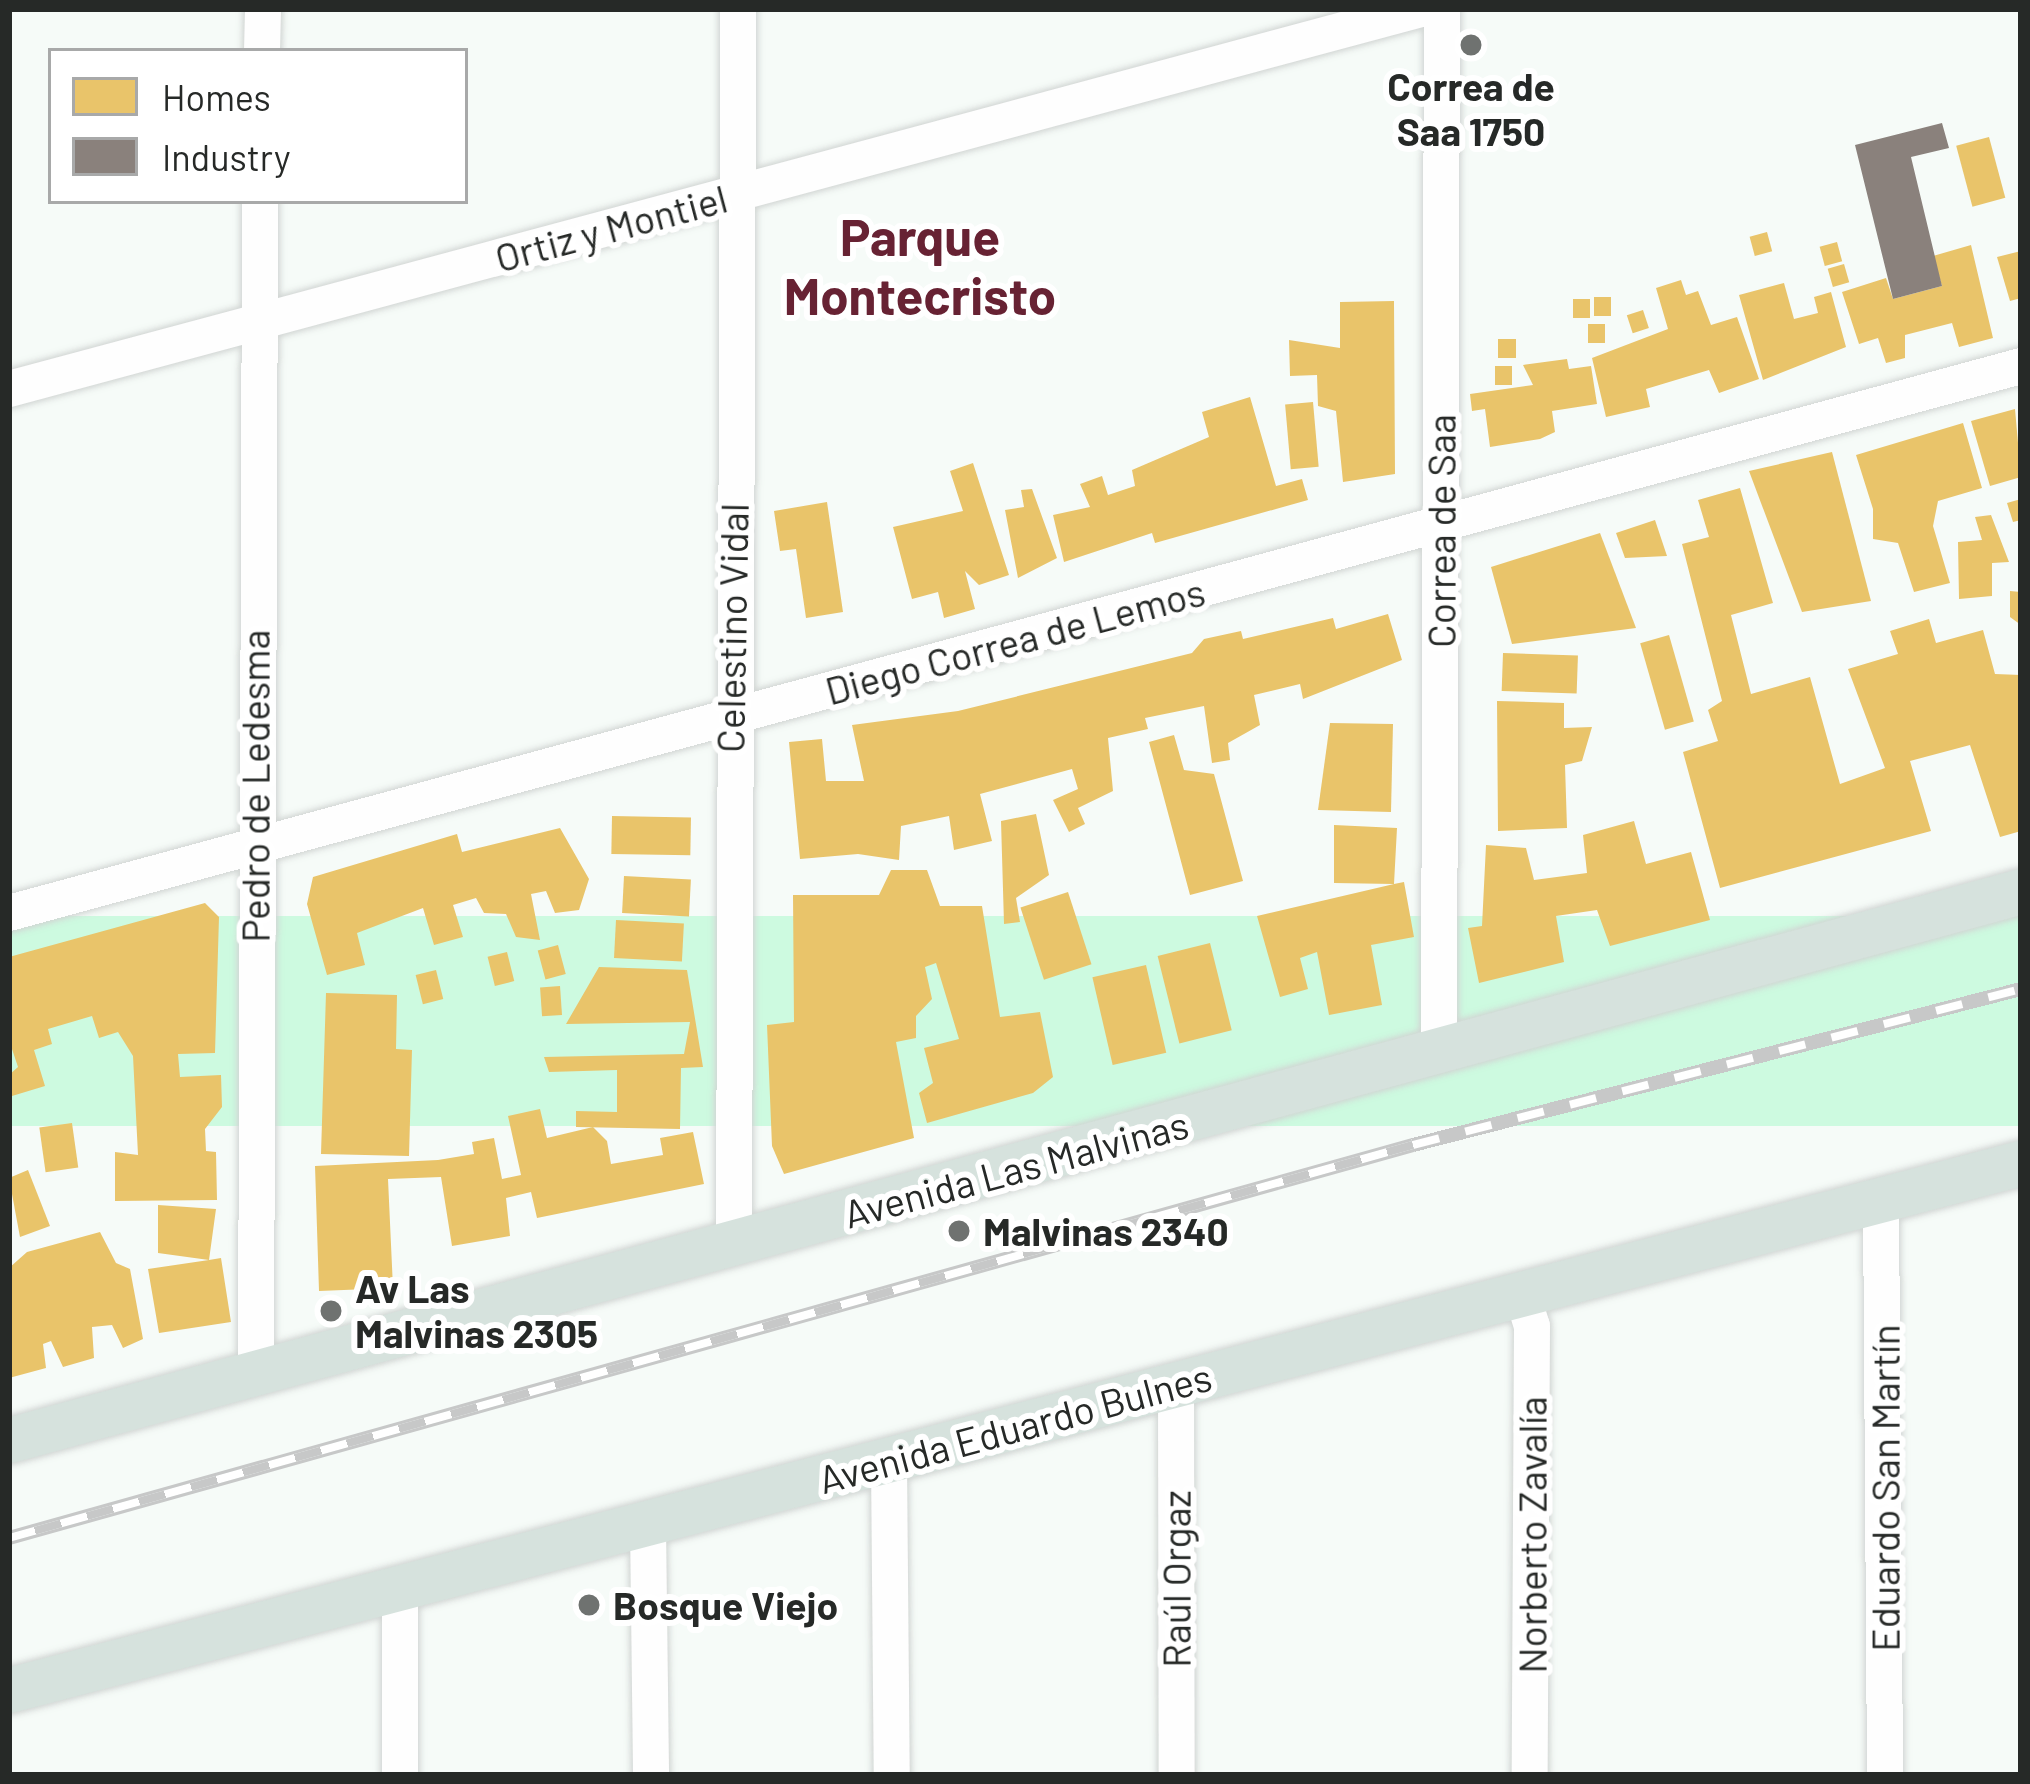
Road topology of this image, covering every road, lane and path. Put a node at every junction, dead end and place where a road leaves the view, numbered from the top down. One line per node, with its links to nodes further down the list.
1 (263, 9): 5 (street)
2 (738, 9): 6 (street, Celestino Vidal)
3 (1420, 9): 6 (street, Ortiz y Montiel)
4 (1442, 9): 11 (street, Correa de Saa)
5 (262, 48)
6 (737, 194): 8 (street, Ortiz y Montiel); 12 (street, Celestino Vidal)
7 (260, 204): 8 (street, Pedro de Ledesma)
8 (257, 321): 10 (street, Ortiz y Montiel); 13 (street, Pedro de Ledesma)
9 (2021, 366): 11 (street, Diego Correa de Lemos)
10 (9, 389)
11 (1442, 525): 12 (street, Diego Correa de Lemos); 16 (street, Correa de Saa)
12 (730, 719): 13 (street, Diego Correa de Lemos); 19 (street, Celestino Vidal)
13 (255, 848): 15 (street, Diego Correa de Lemos); 21 (street, Pedro de Ledesma)
14 (2021, 891): 16 (main road, Avenida Las Malvinas)
15 (9, 913)
16 (1439, 1054): 19 (main road, Avenida Las Malvinas)
17 (2021, 1163): 18 (main road, Avenida Eduardo Bulnes)
18 (1881, 1202): 20 (main road, Avenida Eduardo Bulnes); 33 (street, Eduardo San Martín)
19 (734, 1246): 21 (main road, Avenida Las Malvinas)
20 (1523, 1297): 22 (main road, Avenida Eduardo Bulnes); 32 (street, Norberto Zavalía)
21 (256, 1370): 23 (main road, Avenida Las Malvinas)
22 (1176, 1384): 24 (main road, Avenida Eduardo Bulnes); 31 (street, Raúl Orgaz)
23 (9, 1440)
24 (889, 1462): 25 (main road, Avenida Eduardo Bulnes); 30 (street)
25 (648, 1525): 26 (main road, Avenida Eduardo Bulnes); 29 (street)
26 (400, 1592): 27 (main road, Avenida Eduardo Bulnes); 28 (street)
27 (9, 1690)
28 (400, 1775)
29 (651, 1775)
30 (892, 1775)
31 (1177, 1775)
32 (1530, 1775)
33 (1885, 1775)

